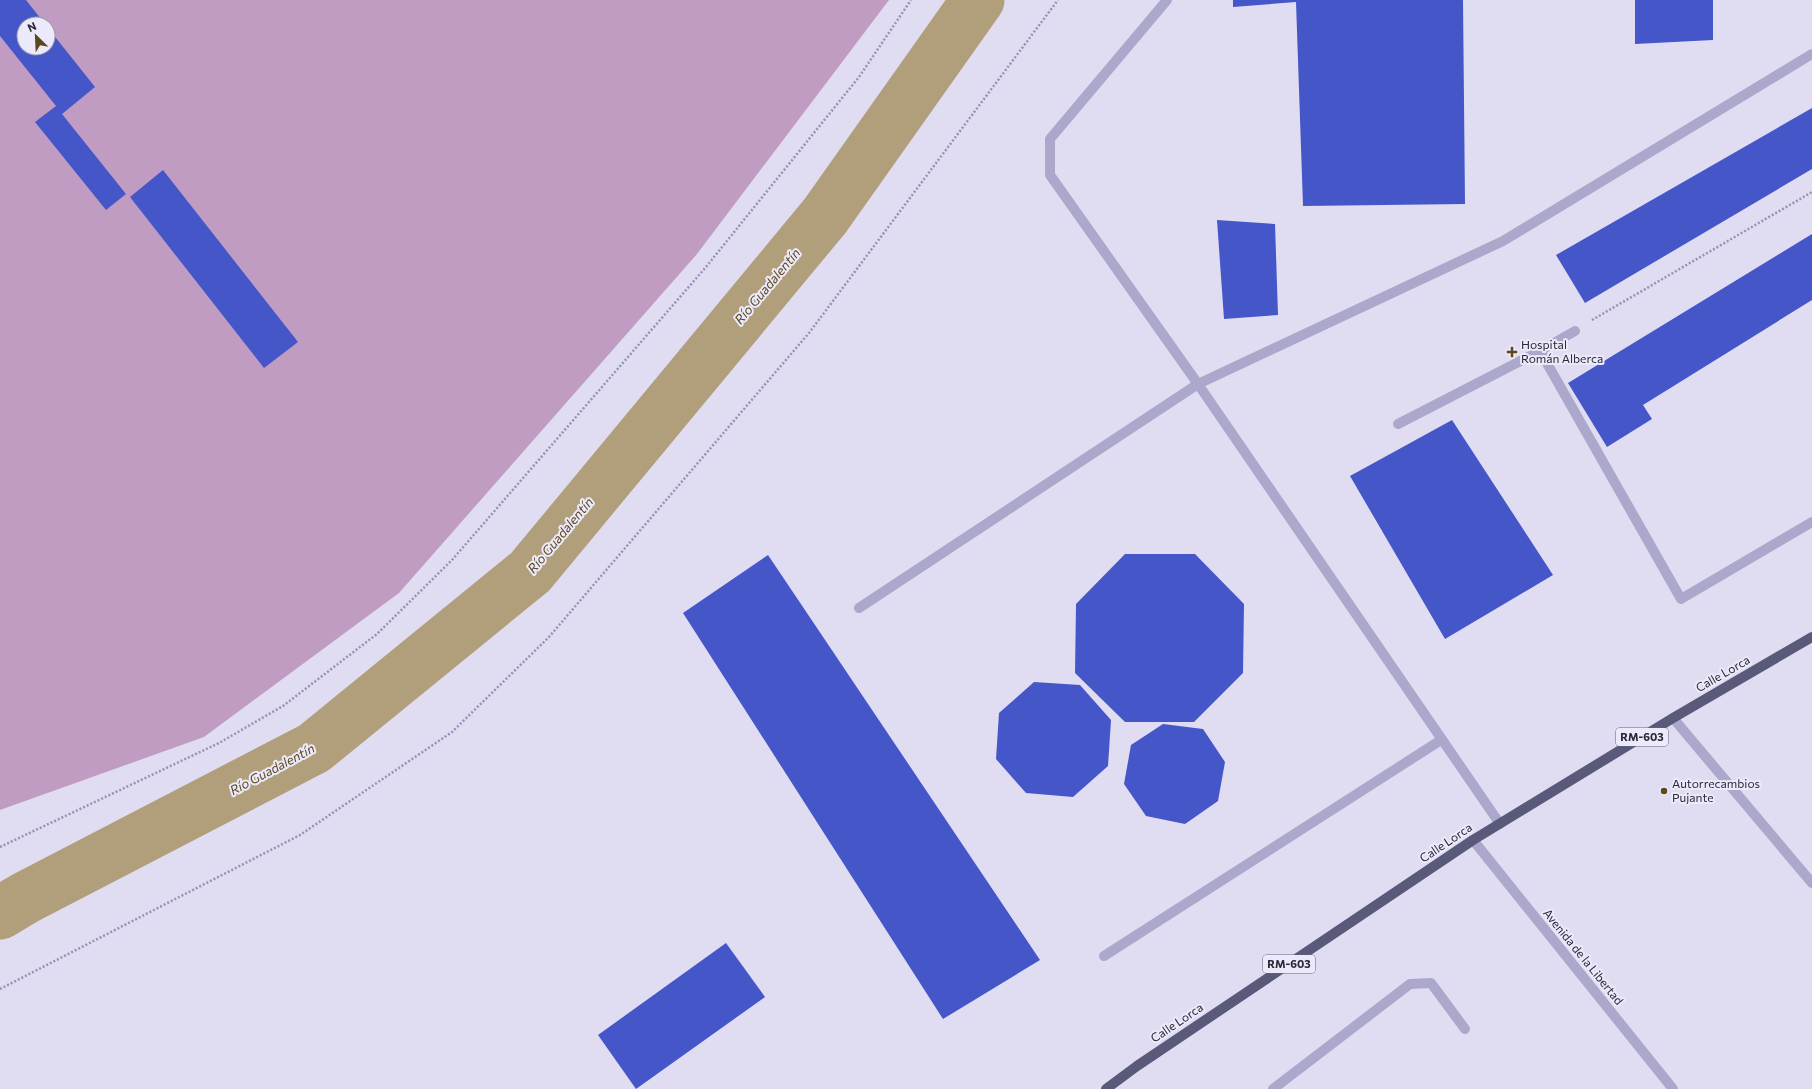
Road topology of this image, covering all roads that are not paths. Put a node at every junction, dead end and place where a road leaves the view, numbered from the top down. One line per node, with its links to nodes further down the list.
1 (1167, 0): 5 (street)
2 (1812, 54): 5 (street)
3 (1575, 331): 4 (street)
4 (1540, 351): 6 (street); 7 (street)
5 (1198, 384): 8 (street); 11 (street)
6 (1398, 424)
7 (1812, 522)
8 (859, 608)
9 (1812, 637): 10 (main road, Calle Lorca / RM-603)
10 (1673, 718): 12 (main road, Calle Lorca / RM-603); 14 (street)
11 (1441, 740): 12 (street); 15 (street)
12 (1500, 824): 13 (main road, Calle Lorca / RM-603)
13 (1474, 840): 17 (main road, Calle Lorca / RM-603); 19 (street, Avenida de la Libertad)
14 (1812, 883)
15 (1104, 956)
16 (1465, 1028): 18 (street)
17 (1106, 1089)
18 (1273, 1089)
19 (1672, 1089)

